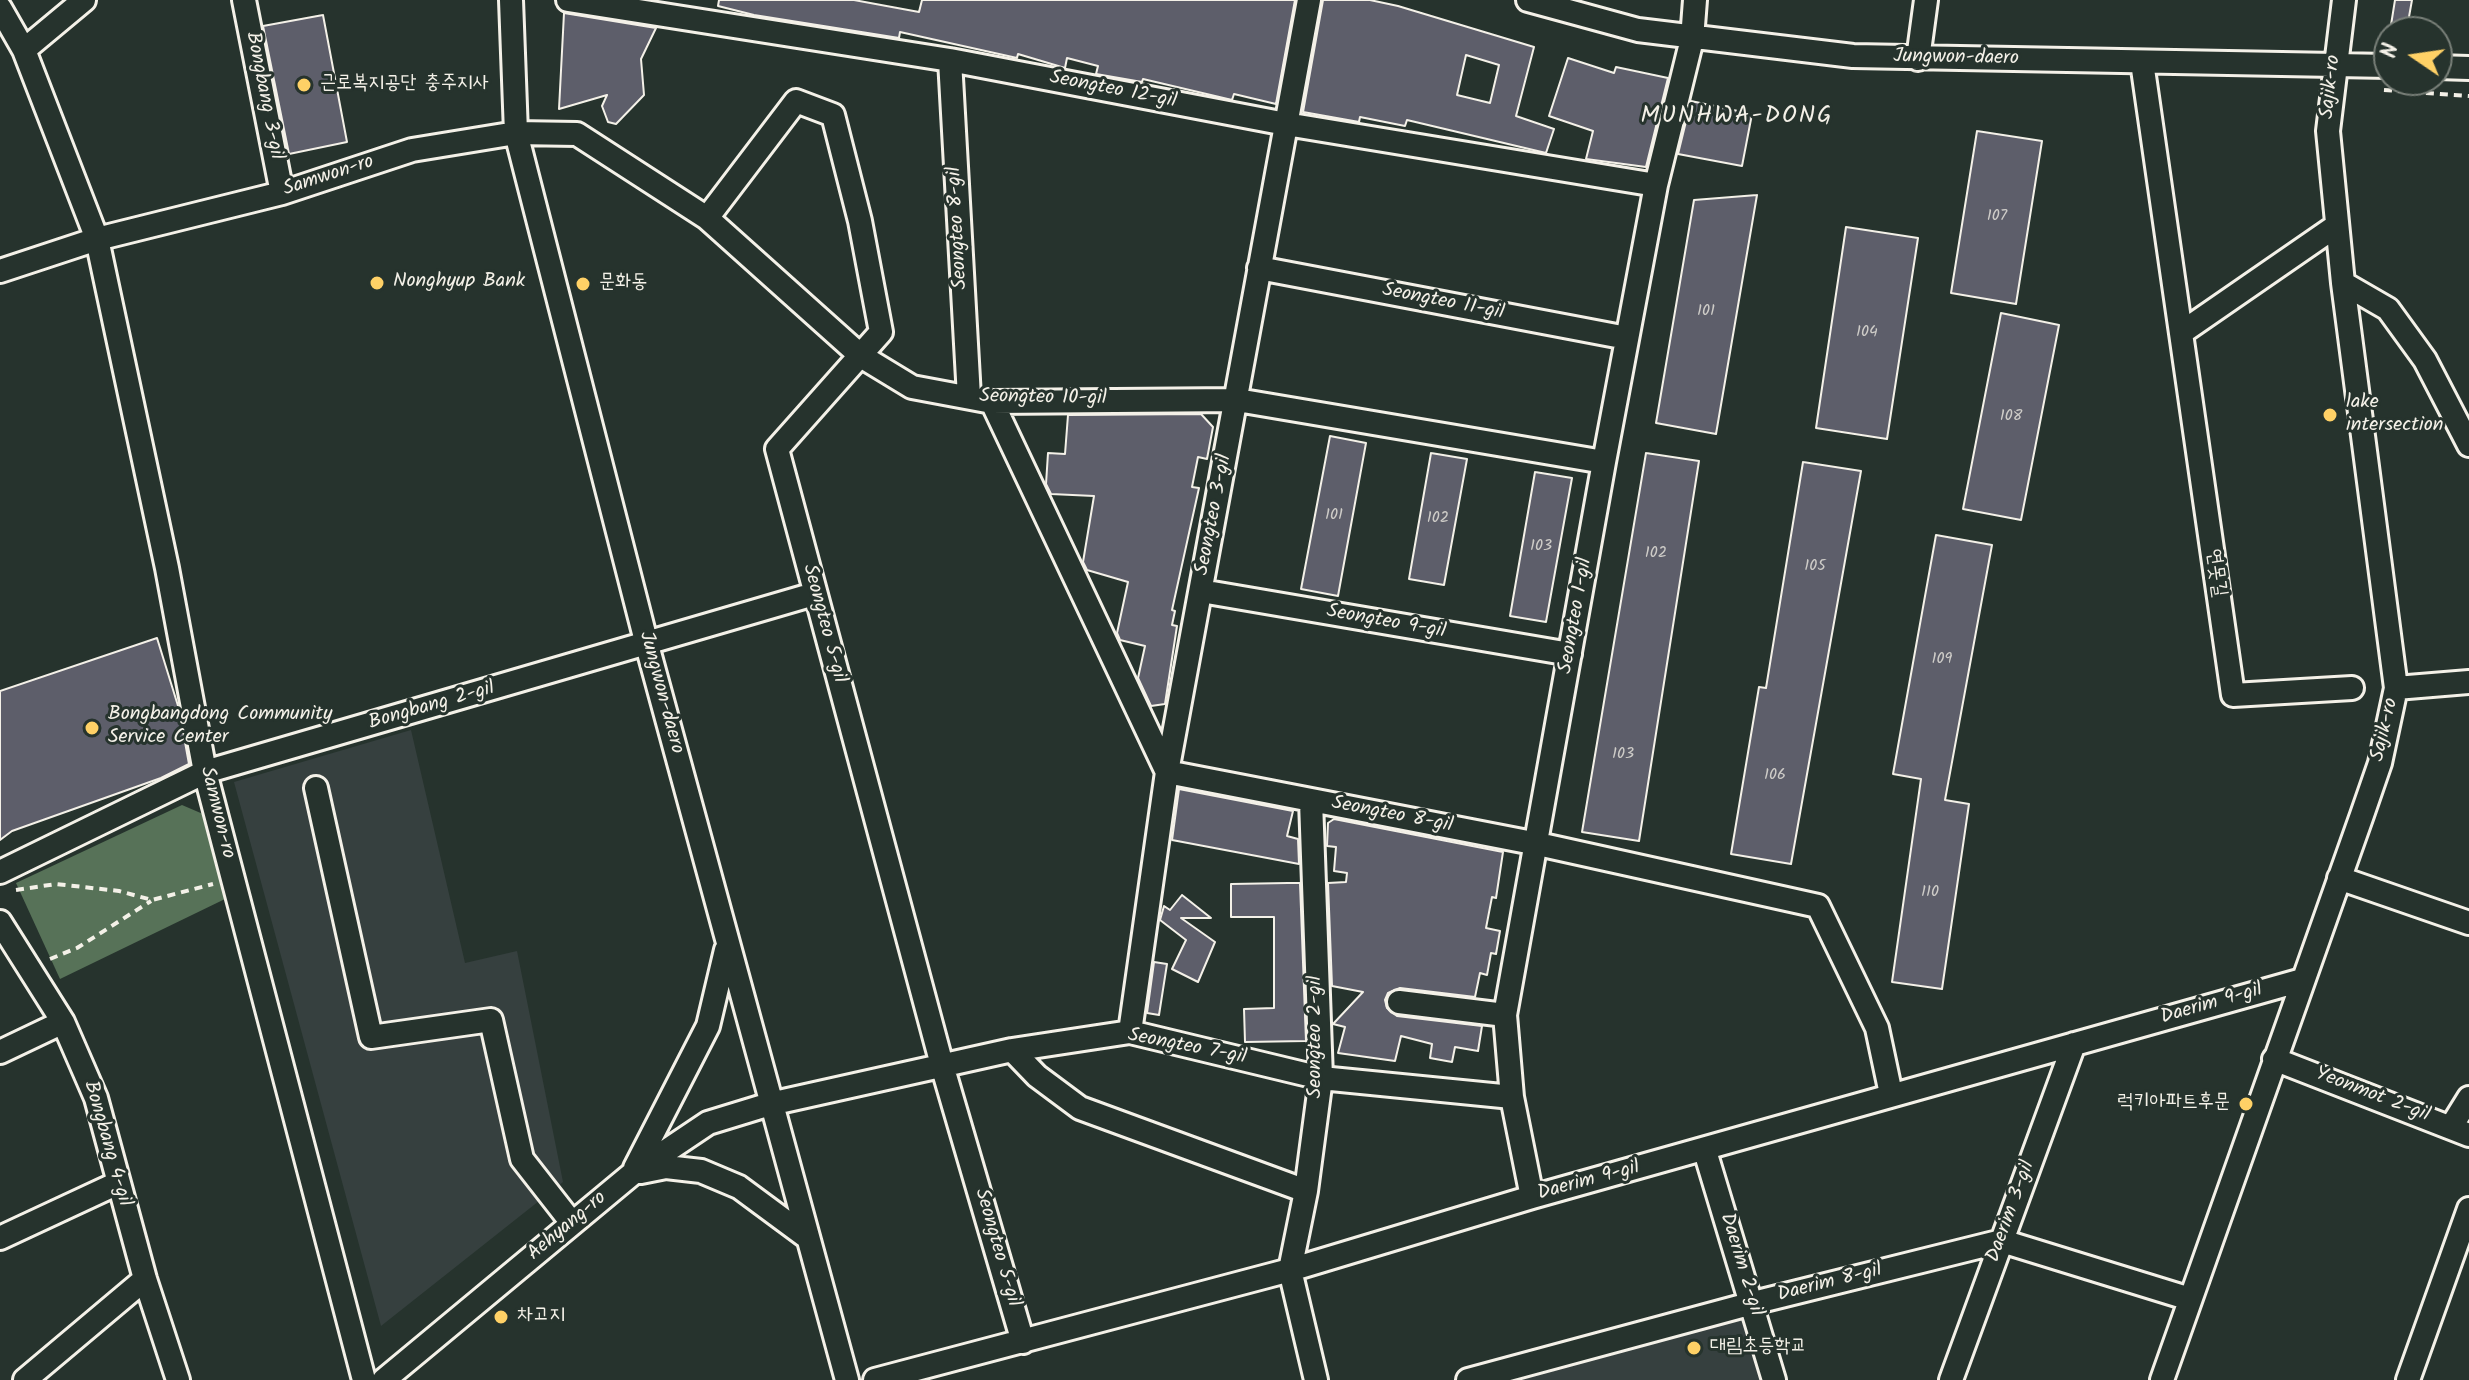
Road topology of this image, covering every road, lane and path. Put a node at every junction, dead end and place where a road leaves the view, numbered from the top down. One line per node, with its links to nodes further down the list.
1 (84, 0): 12 (street)
2 (244, 0): 21 (street, Bongbang 3-gil)
3 (511, 0): 19 (street, Jungwon-daero)
4 (568, 0): 14 (street, Seongteo 12-gil)
5 (1309, 0): 18 (street, Seongteo 3-gil)
6 (1528, 0): 11 (street, Jungwon-daero)
7 (1695, 0): 11 (street, Seongteo 1-gil)
8 (1926, 0): 13 (street)
9 (2344, 0): 17 (street, Sajik-ro)
10 (0, 8): 12 (street, Samwon-ro)
11 (1692, 39): 13 (street, Jungwon-daero); 20 (street, Seongteo 1-gil)
12 (24, 50): 24 (street, Samwon-ro)
13 (1918, 59): 15 (street, Jungwon-daero)
14 (950, 60): 18 (street, Seongteo 12-gil); 31 (street, Seongteo 8-gil)
15 (2142, 62): 17 (street, Jungwon-daero); 28 (street, 연못길)
16 (2373, 66): 17 (street, Jungwon-daero)
17 (2333, 67): 23 (street, Sajik-ro)
18 (1286, 124): 20 (street, Seongteo 12-gil); 25 (street, Seongteo 3-gil)
19 (516, 133): 21 (street, Samwon-ro); 22 (street, Seongteo 10-gil); 38 (street, Jungwon-daero)
20 (1656, 185): 29 (street, Seongteo 1-gil)
21 (282, 193): 24 (street, Samwon-ro)
22 (707, 218): 30 (street, Seongteo 10-gil); 30 (street, Seongteo 5-gil)
23 (2336, 226): 27 (street, Sajik-ro); 28 (street)
24 (97, 239): 26 (street, Samwon-ro); 43 (street, Samwon-ro)
25 (1259, 268): 29 (street, Seongteo 11-gil); 32 (street, Seongteo 3-gil)
26 (0, 271)
27 (2343, 283): 34 (street); 42 (street, Sajik-ro)
28 (2181, 333): 41 (street, 연못길)
29 (1627, 338): 35 (street, Seongteo 1-gil)
30 (861, 356): 31 (street, Seongteo 10-gil); 37 (street, Seongteo 5-gil)
31 (969, 397): 33 (street, Seongteo 10-gil)
32 (1237, 400): 33 (street, Seongteo 10-gil); 35 (street, Seongteo 10-gil); 36 (street, Seongteo 3-gil)
33 (992, 402): 44 (street)
34 (2469, 445)
35 (1604, 462): 39 (street, Seongteo 1-gil)
36 (1201, 591): 39 (street, Seongteo 9-gil); 44 (street, Seongteo 3-gil)
37 (814, 594): 38 (street, Bongbang 2-gil); 66 (street, Seongteo 5-gil)
38 (647, 645): 43 (street, Bongbang 2-gil); 55 (street, Jungwon-daero)
39 (1570, 654): 47 (street, Seongteo 1-gil)
40 (2469, 682): 42 (street)
41 (2352, 688)
42 (2396, 688): 49 (street, Sajik-ro)
43 (205, 772): 48 (street, Bongbang 2-gil); 90 (street, Samwon-ro)
44 (1167, 772): 46 (street, Seongteo 8-gil); 61 (street, Seongteo 3-gil)
45 (316, 788): 79 (street)
46 (1311, 801): 47 (street, Seongteo 8-gil); 67 (street, Seongteo 2-gil)
47 (1538, 844): 59 (street, Seongteo 1-gil); 68 (street, Seongteo 8-gil)
48 (0, 872)
49 (2339, 878): 54 (street); 57 (street, Sajik-ro)
50 (218, 883): 52 (path)
51 (16, 890): 52 (path)
52 (152, 900): 56 (path)
53 (0, 922): 60 (street, Bongbang 4-gil)
54 (2469, 923)
55 (727, 945): 71 (street, Jungwon-daero); 74 (street)
56 (50, 959)
57 (2302, 980): 62 (street, Daerim 9-gil); 65 (street, Sajik-ro)
58 (1399, 1002): 59 (street)
59 (1505, 1015): 69 (street, Seongteo 1-gil)
60 (63, 1022): 64 (street); 75 (street, Bongbang 4-gil)
61 (1130, 1032): 63 (street, Seongteo 7-gil); 67 (street, Seongteo 7-gil)
62 (2074, 1044): 68 (street, Daerim 9-gil); 82 (street, Daerim 3-gil)
63 (1012, 1050): 66 (street, Seongteo 7-gil); 76 (street)
64 (0, 1052)
65 (2274, 1059): 72 (street, Yeonmot 2-gil); 85 (street, Sajik-ro)
66 (942, 1065): 71 (street, Seongteo 7-gil); 87 (street, Seongteo 5-gil)
67 (1321, 1078): 69 (street, Seongteo 7-gil); 76 (street, Seongteo 2-gil)
68 (1891, 1094): 73 (street, Daerim 9-gil)
69 (1512, 1097): 77 (street, Seongteo 1-gil)
70 (2469, 1098): 72 (street)
71 (770, 1104): 74 (street, Aehyang-ro); 81 (street, Jungwon-daero)
72 (2460, 1131)
73 (1705, 1151): 77 (street, Daerim 9-gil); 86 (street, Daerim 2-gil)
74 (632, 1174): 79 (street, Aehyang-ro); 81 (street)
75 (118, 1183): 80 (street); 84 (street, Bongbang 4-gil)
76 (1306, 1191): 83 (street, Seongteo 2-gil)
77 (1532, 1197): 83 (street, Daerim 9-gil)
78 (2469, 1209): 99 (street)
79 (572, 1223): 91 (street, Aehyang-ro)
80 (0, 1238)
81 (808, 1238): 92 (street, Jungwon-daero)
82 (2002, 1241): 85 (street); 86 (street, Daerim 8-gil); 97 (street, Daerim 3-gil)
83 (1290, 1270): 87 (street, Daerim 9-gil); 94 (street)
84 (145, 1279): 88 (street); 89 (street, Bongbang 4-gil)
85 (2190, 1299): 98 (street, Sajik-ro)
86 (1753, 1303): 95 (street, Daerim 8-gil); 96 (street, Daerim 2-gil)
87 (1023, 1342): 93 (street, Daerim 9-gil)
88 (25, 1380)
89 (178, 1380)
90 (364, 1380)
91 (384, 1380)
92 (847, 1380)
93 (875, 1380)
94 (1316, 1380)
95 (1468, 1380)
96 (1774, 1380)
97 (1951, 1380)
98 (2162, 1380)
99 (2408, 1380)

